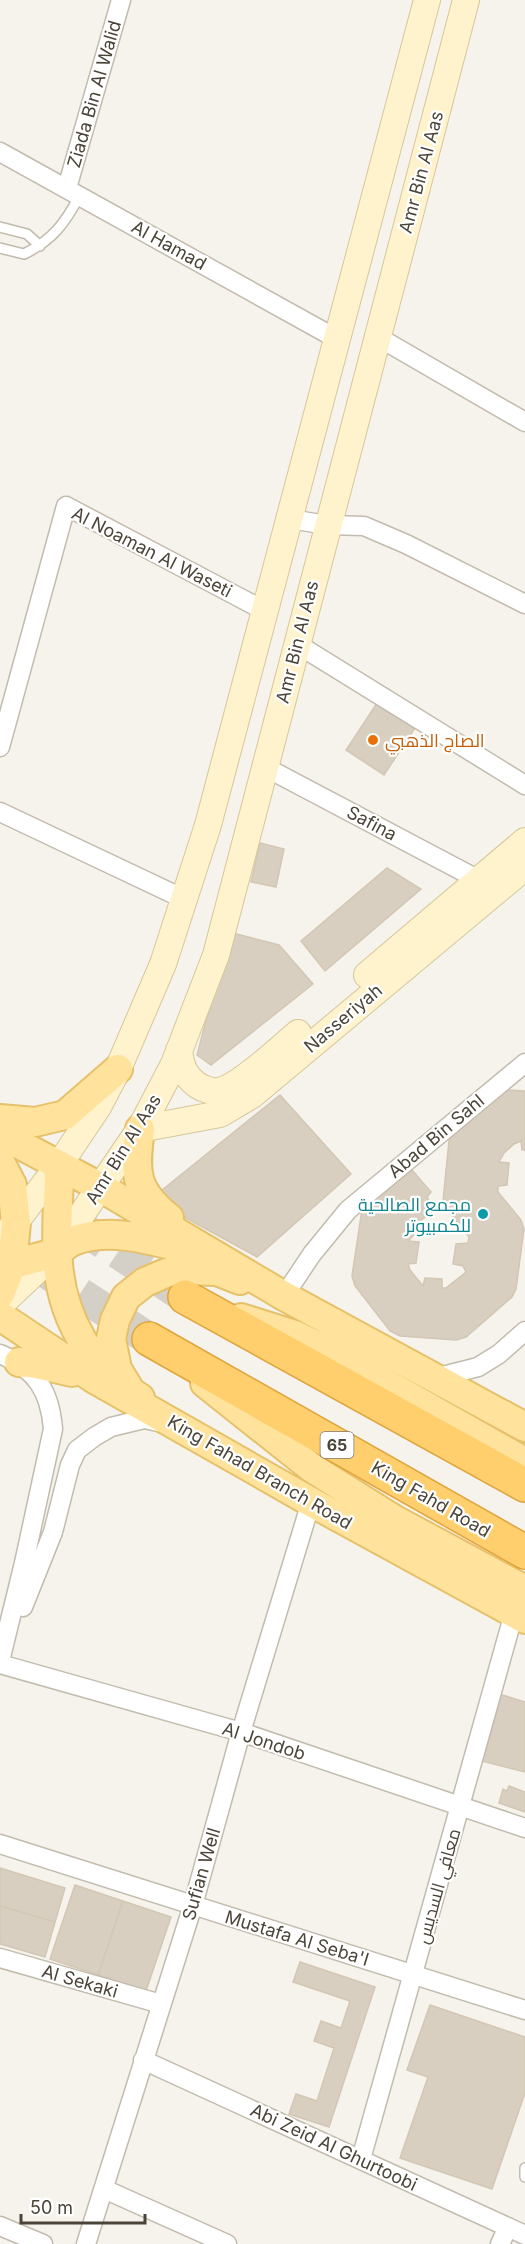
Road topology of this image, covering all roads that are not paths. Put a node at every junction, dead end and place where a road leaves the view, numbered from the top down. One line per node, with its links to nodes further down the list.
1 (121, 0): 5 (street, Ziada Bin Al Walid)
2 (466, 0): 9 (main road, Amr Bin Al Aas)
3 (423, 1): 10 (main road)
4 (0, 152): 5 (street, Al Hamad)
5 (73, 192): 7 (lane); 10 (street, Al Hamad)
6 (0, 227): 7 (lane)
7 (40, 246): 8 (lane)
8 (0, 248)
9 (378, 337): 11 (street); 13 (main road, Amr Bin Al Aas)
10 (337, 339): 12 (main road)
11 (525, 422)
12 (290, 519): 13 (street); 15 (main road)
13 (327, 525): 14 (street); 16 (main road, Amr Bin Al Aas)
14 (525, 604)
15 (265, 611): 17 (street, Al Noaman Al Waseti); 23 (main road)
16 (297, 644): 18 (main road, Amr Bin Al Aas); 19 (street)
17 (0, 747)
18 (265, 767): 22 (street, Safina); 24 (main road, Amr Bin Al Aas)
19 (525, 785)
20 (0, 812): 23 (street)
21 (522, 860): 22 (main road, Nasseriyah); 28 (main road, Nasseriyah)
22 (479, 880): 24 (main road, Nasseriyah)
23 (184, 899): 26 (main road)
24 (179, 1050): 28 (main road, Amr Bin Al Aas)
25 (525, 1063): 38 (street, Abad Bin Sahl)
26 (118, 1069): 27 (main road); 31 (main road)
27 (0, 1119)
28 (140, 1129): 32 (main road, Amr Bin Al Aas); 36 (main road)
29 (0, 1134): 31 (main road)
30 (0, 1162): 34 (main road)
31 (59, 1165): 32 (main road); 33 (main road); 34 (main road)
32 (100, 1187): 33 (main road); 35 (main road, Amr Bin Al Aas); 36 (main road)
33 (59, 1203): 34 (main road); 35 (main road)
34 (6, 1244): 35 (main road); 37 (main road)
35 (56, 1252): 36 (main road); 40 (main road, Amr Bin Al Aas); 47 (main road)
36 (215, 1255): 38 (main road)
37 (0, 1294)
38 (284, 1296): 46 (main road); 48 (main road)
39 (185, 1297): 50 (main road); 51 (highway)
40 (0, 1305)
41 (0, 1316): 45 (main road, King Fahad Branch Road)
42 (525, 1331): 46 (street)
43 (149, 1339): 53 (highway, King Fahd Road / 65); 54 (main road)
44 (9, 1358): 45 (main road); 55 (street)
45 (93, 1378): 47 (main road, King Fahad Branch Road)
46 (435, 1378): 49 (main road)
47 (125, 1395): 48 (main road, King Fahad Branch Road)
48 (176, 1424): 52 (main road, King Fahad Branch Road); 55 (street)
49 (525, 1427)
50 (525, 1462)
51 (525, 1485)
52 (311, 1502): 54 (main road, King Fahad Branch Road); 56 (street, Sufian Well)
53 (525, 1552)
54 (521, 1608): 57 (street, معافي السديس)
55 (0, 1662): 56 (street, Al Jondob)
56 (241, 1732): 57 (street, Al Jondob); 60 (street, Sufian Well)
57 (460, 1806): 58 (street, Al Jondob); 62 (street, معافي السديس)
58 (525, 1827)
59 (0, 1844): 60 (street, Mustafa Al Seba'I)
60 (193, 1905): 62 (street, Mustafa Al Seba'I); 63 (street, Sufian Well)
61 (0, 1958): 63 (street, Al Sekaki)
62 (413, 1974): 64 (street, Mustafa Al Seba'I); 66 (street, معافي السديس)
63 (161, 2004): 65 (street, Sufian Well)
64 (525, 2010)
65 (143, 2060): 66 (street, Abi Zeid Al Ghurtoobi); 69 (street, Sufian Well)
66 (361, 2159): 71 (street, Abi Zeid Al Ghurtoobi)
67 (525, 2168): 68 (lane)
68 (525, 2177)
69 (104, 2189): 74 (street, Sufian Well); 75 (street)
70 (0, 2226): 73 (street)
71 (508, 2227): 72 (street, Abi Zeid Al Ghurtoobi); 76 (street)
72 (525, 2235)
73 (43, 2244)
74 (86, 2244)
75 (226, 2244)
76 (500, 2244)

